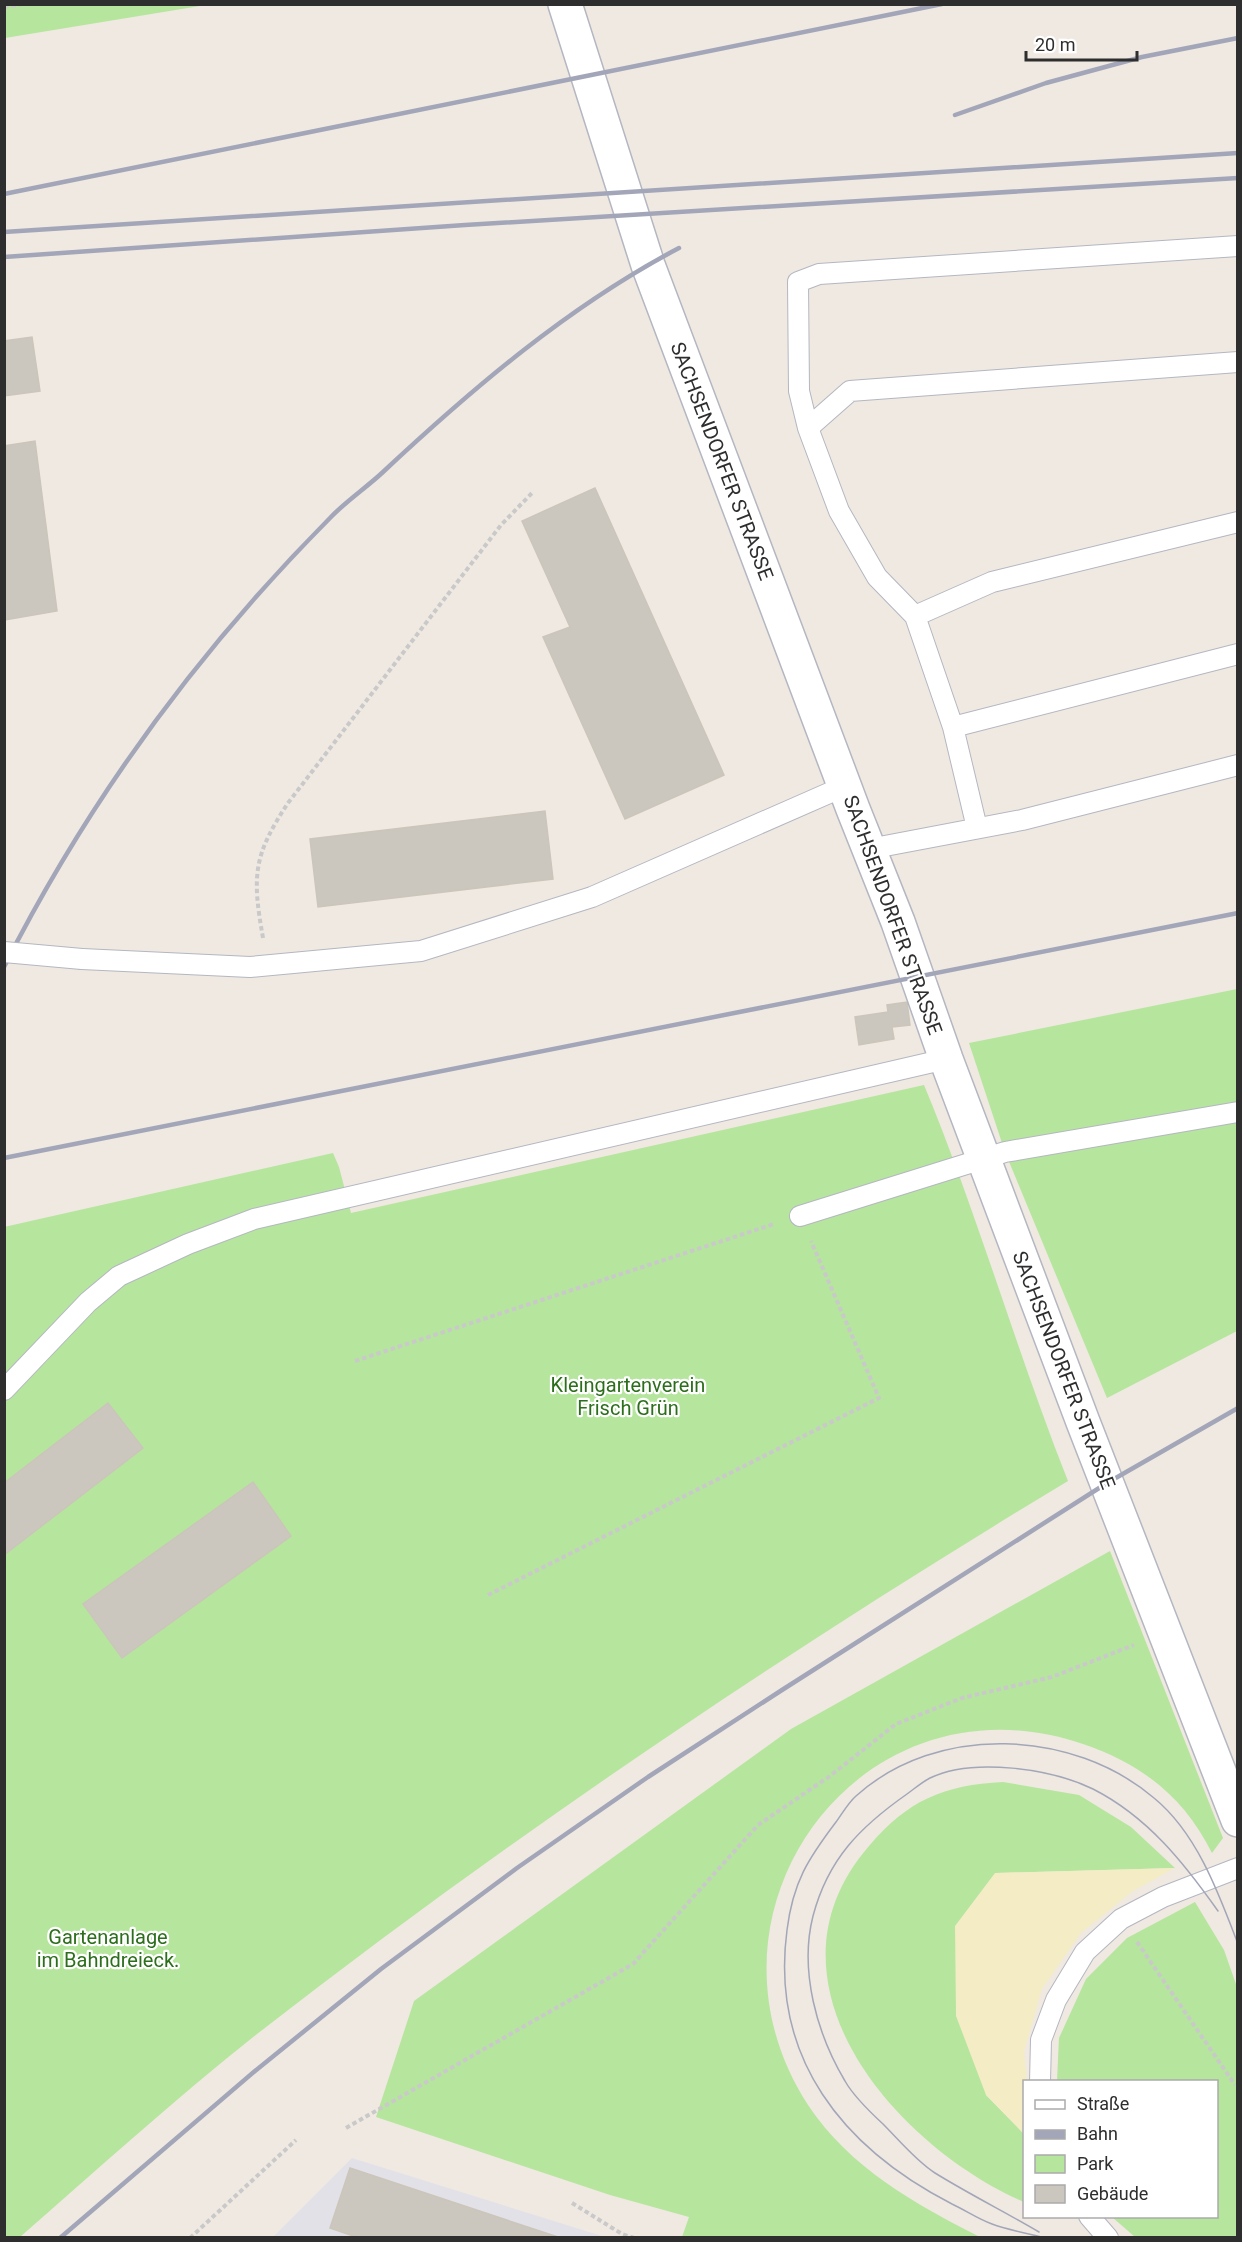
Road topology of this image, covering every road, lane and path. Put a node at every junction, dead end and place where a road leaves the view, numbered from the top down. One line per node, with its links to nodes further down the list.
1 (24, 4): 3 (path)
2 (565, 4): 13 (street, SACHSENDORFER STRASSE)
3 (4, 7)
4 (1238, 246): 6 (lane)
5 (1238, 362): 6 (lane)
6 (808, 428): 9 (lane)
7 (533, 492): 17 (path)
8 (1238, 522): 9 (lane)
9 (915, 616): 11 (lane)
10 (1238, 654): 11 (lane)
11 (952, 727): 14 (lane)
12 (1238, 765): 14 (lane)
13 (845, 786): 15 (street, SACHSENDORFER STRASSE); 17 (lane)
14 (977, 828): 15 (lane)
15 (869, 849): 18 (street, SACHSENDORFER STRASSE)
16 (4, 952): 17 (lane, bridge)
17 (267, 965)
18 (946, 1059): 20 (street, SACHSENDORFER STRASSE); 23 (lane)
19 (1238, 1112): 20 (lane)
20 (984, 1160): 21 (lane); 26 (street, SACHSENDORFER STRASSE)
21 (800, 1216): 22 (path); 24 (path)
22 (355, 1361)
23 (4, 1390)
24 (488, 1595)
25 (1128, 1648): 31 (path)
26 (1238, 1820)
27 (1238, 1868): 28 (lane)
28 (1121, 1919): 29 (lane); 30 (path)
29 (1040, 2080)
30 (1235, 2085)
31 (346, 2128)
32 (297, 2140): 35 (path)
33 (572, 2203): 36 (path)
34 (1090, 2218): 37 (lane)
35 (190, 2238)
36 (634, 2238)
37 (1108, 2238)

